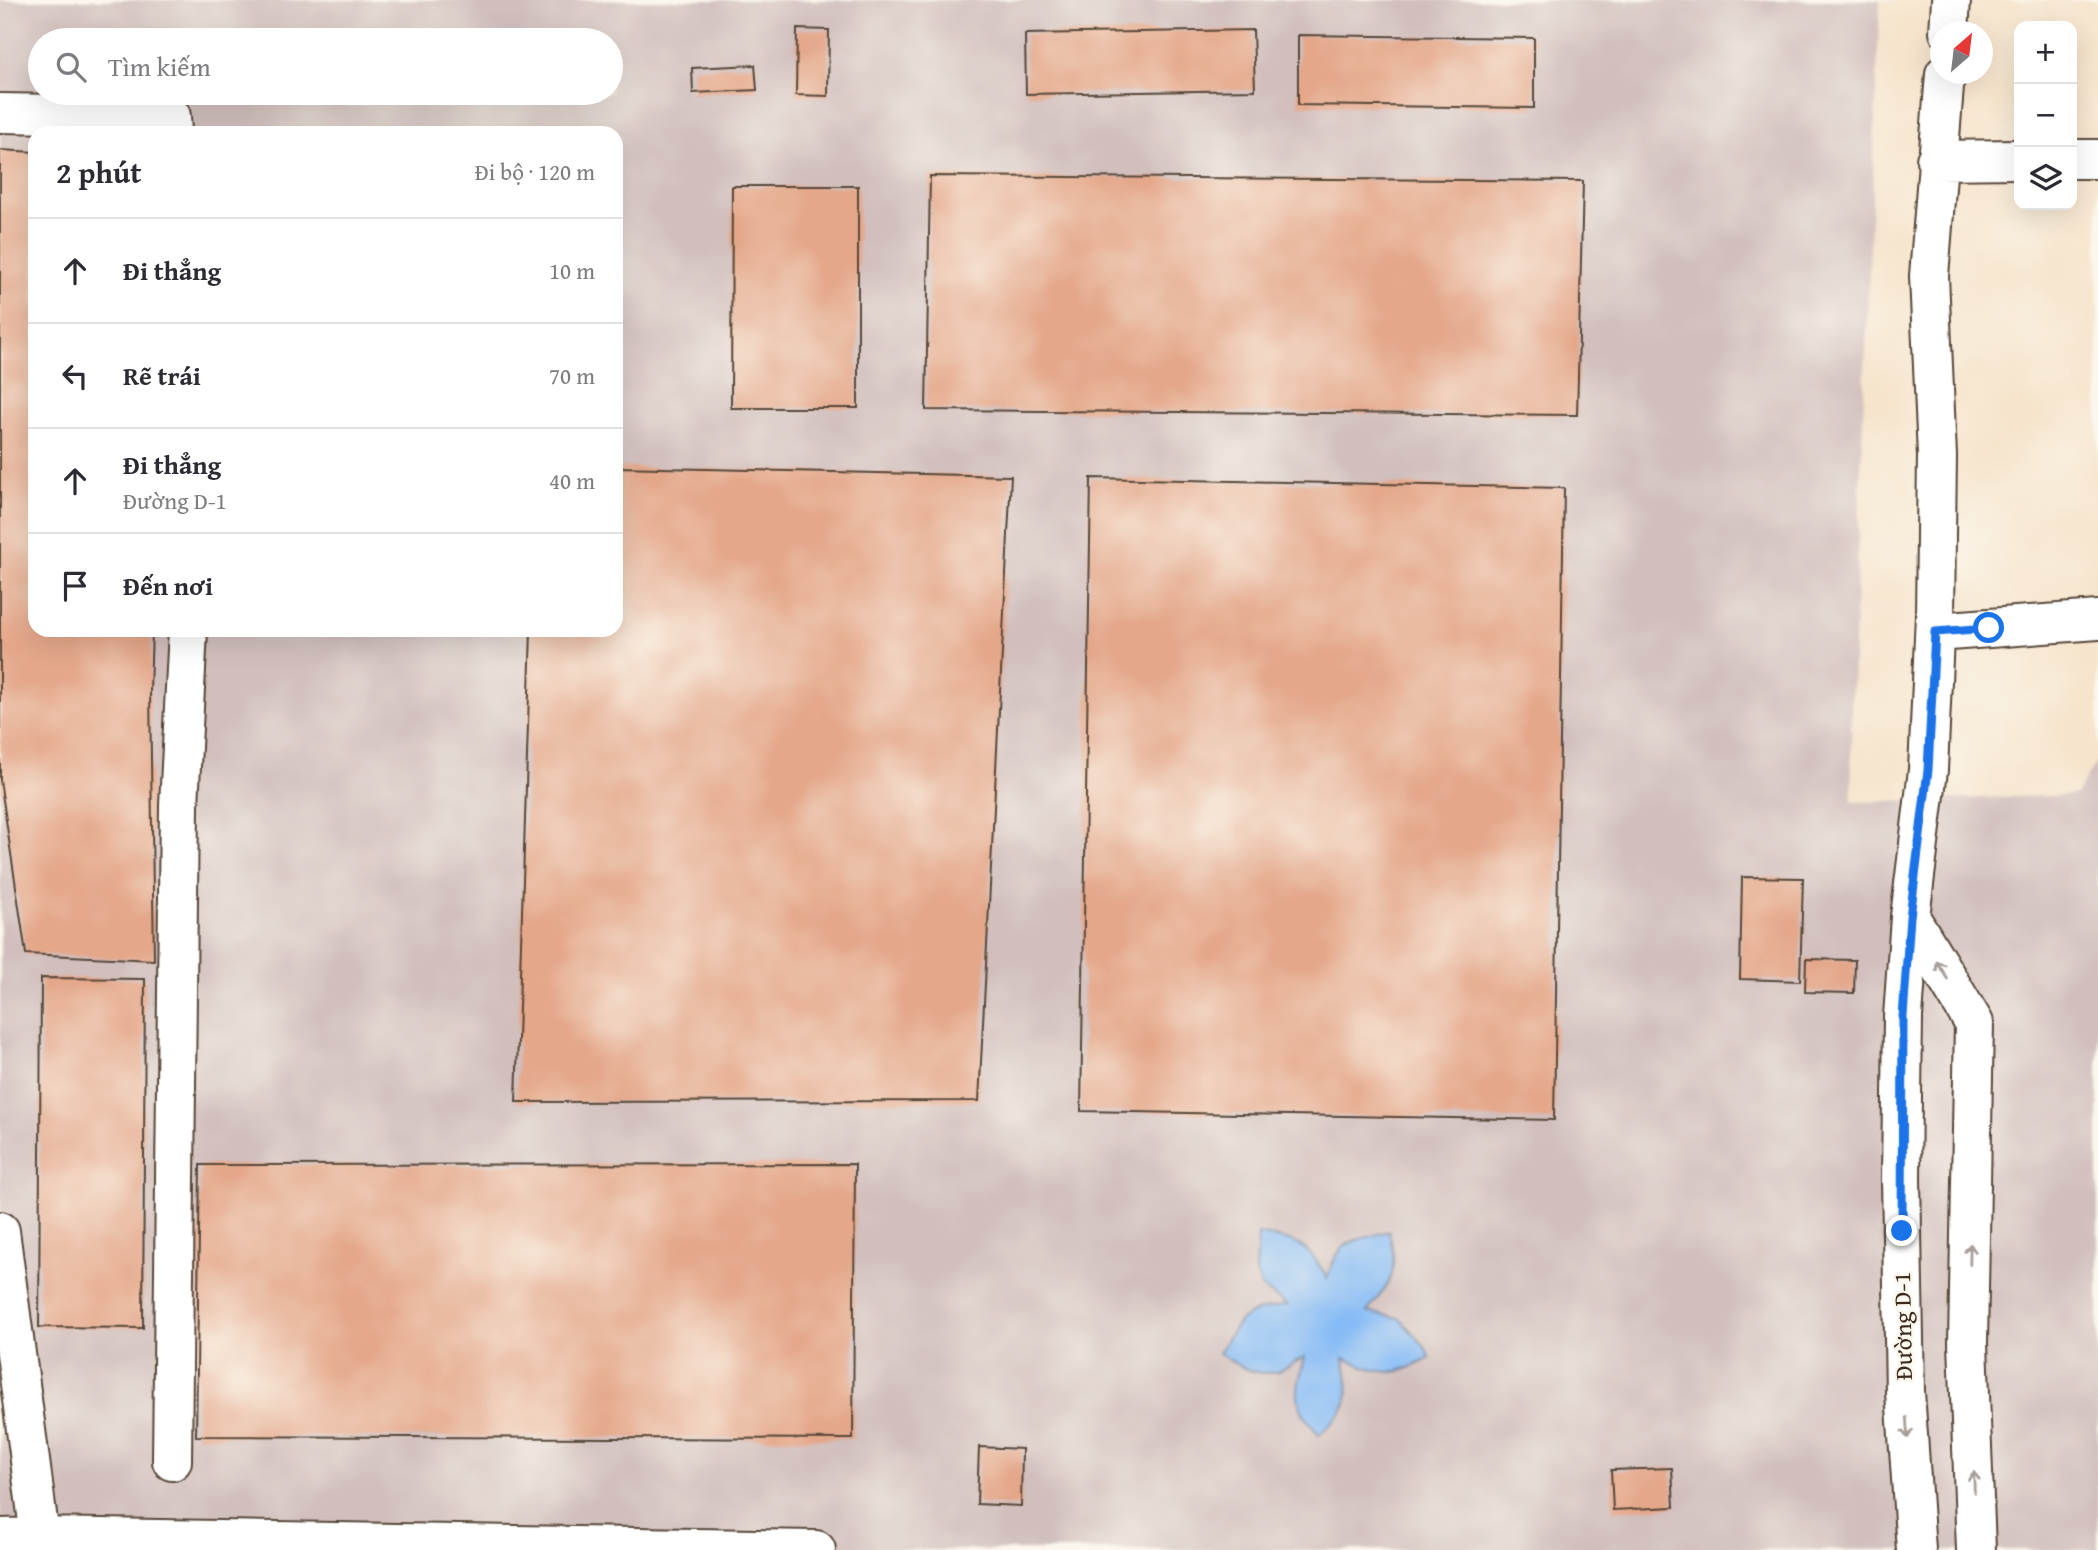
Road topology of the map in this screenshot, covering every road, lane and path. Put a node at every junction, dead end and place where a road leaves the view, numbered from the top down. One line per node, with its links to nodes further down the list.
1 (1951, 0): 2 (street)
2 (1950, 21)
3 (1944, 84): 9 (street, Đường D-1)
4 (0, 113): 5 (street)
5 (172, 126)
6 (2014, 159): 9 (street)
7 (2077, 159): 8 (street)
8 (2098, 159)
9 (1937, 160): 11 (street, Đường D-1)
10 (2098, 620): 11 (street)
11 (1935, 632): 13 (street, Đường D-1)
12 (187, 637): 15 (street)
13 (1910, 917): 19 (street, Đường D-1, one-way to 19); 20 (street, one-way to 13)
14 (0, 1231): 16 (street)
15 (172, 1461)
16 (40, 1537): 17 (street); 18 (street)
17 (0, 1538)
18 (816, 1550)
19 (1916, 1550)
20 (1976, 1550)

